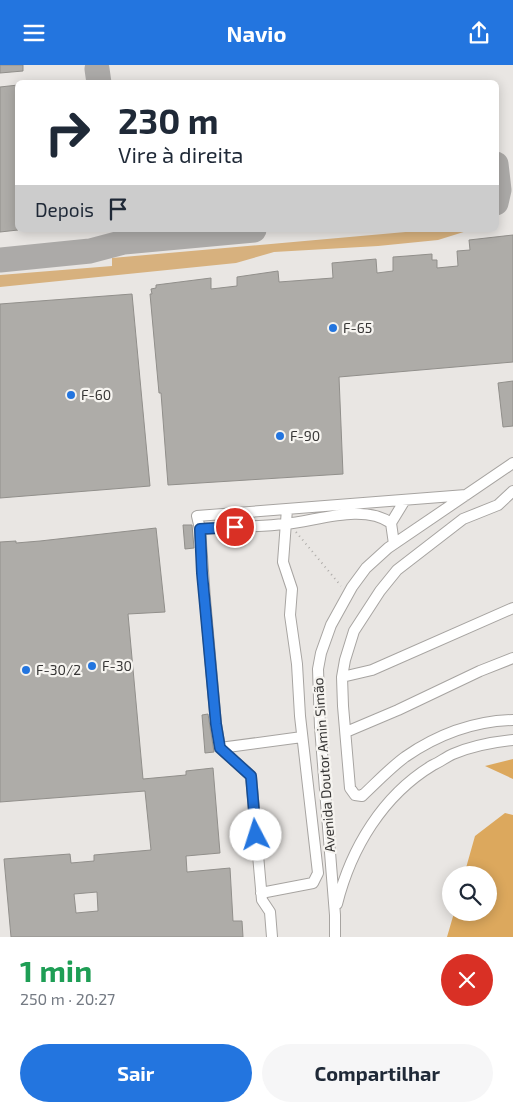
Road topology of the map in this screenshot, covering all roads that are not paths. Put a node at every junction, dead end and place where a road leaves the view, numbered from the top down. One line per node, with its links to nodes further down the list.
1 (513, 463): 3 (street, Avenida Doutor Amin Simão)
2 (513, 491): 12 (street)
3 (466, 495): 4 (street); 9 (street, Avenida Doutor Amin Simão)
4 (405, 500): 5 (street); 6 (street)
5 (287, 509): 7 (street); 8 (street)
6 (391, 523): 7 (street); 9 (street)
7 (287, 524): 8 (street); 15 (street)
8 (200, 529): 17 (street)
9 (394, 544): 19 (street, Avenida Doutor Amin Simão)
10 (513, 608): 12 (street)
11 (513, 658): 14 (street)
12 (342, 677): 14 (street)
13 (513, 720): 14 (street)
14 (346, 732)
15 (302, 737): 17 (street); 18 (street)
16 (513, 739): 19 (street, Avenida Doutor Amin Simão)
17 (220, 748): 18 (street)
18 (262, 893): 20 (street)
19 (334, 915): 21 (street, Avenida Doutor Amin Simão)
20 (272, 937)
21 (335, 937)

